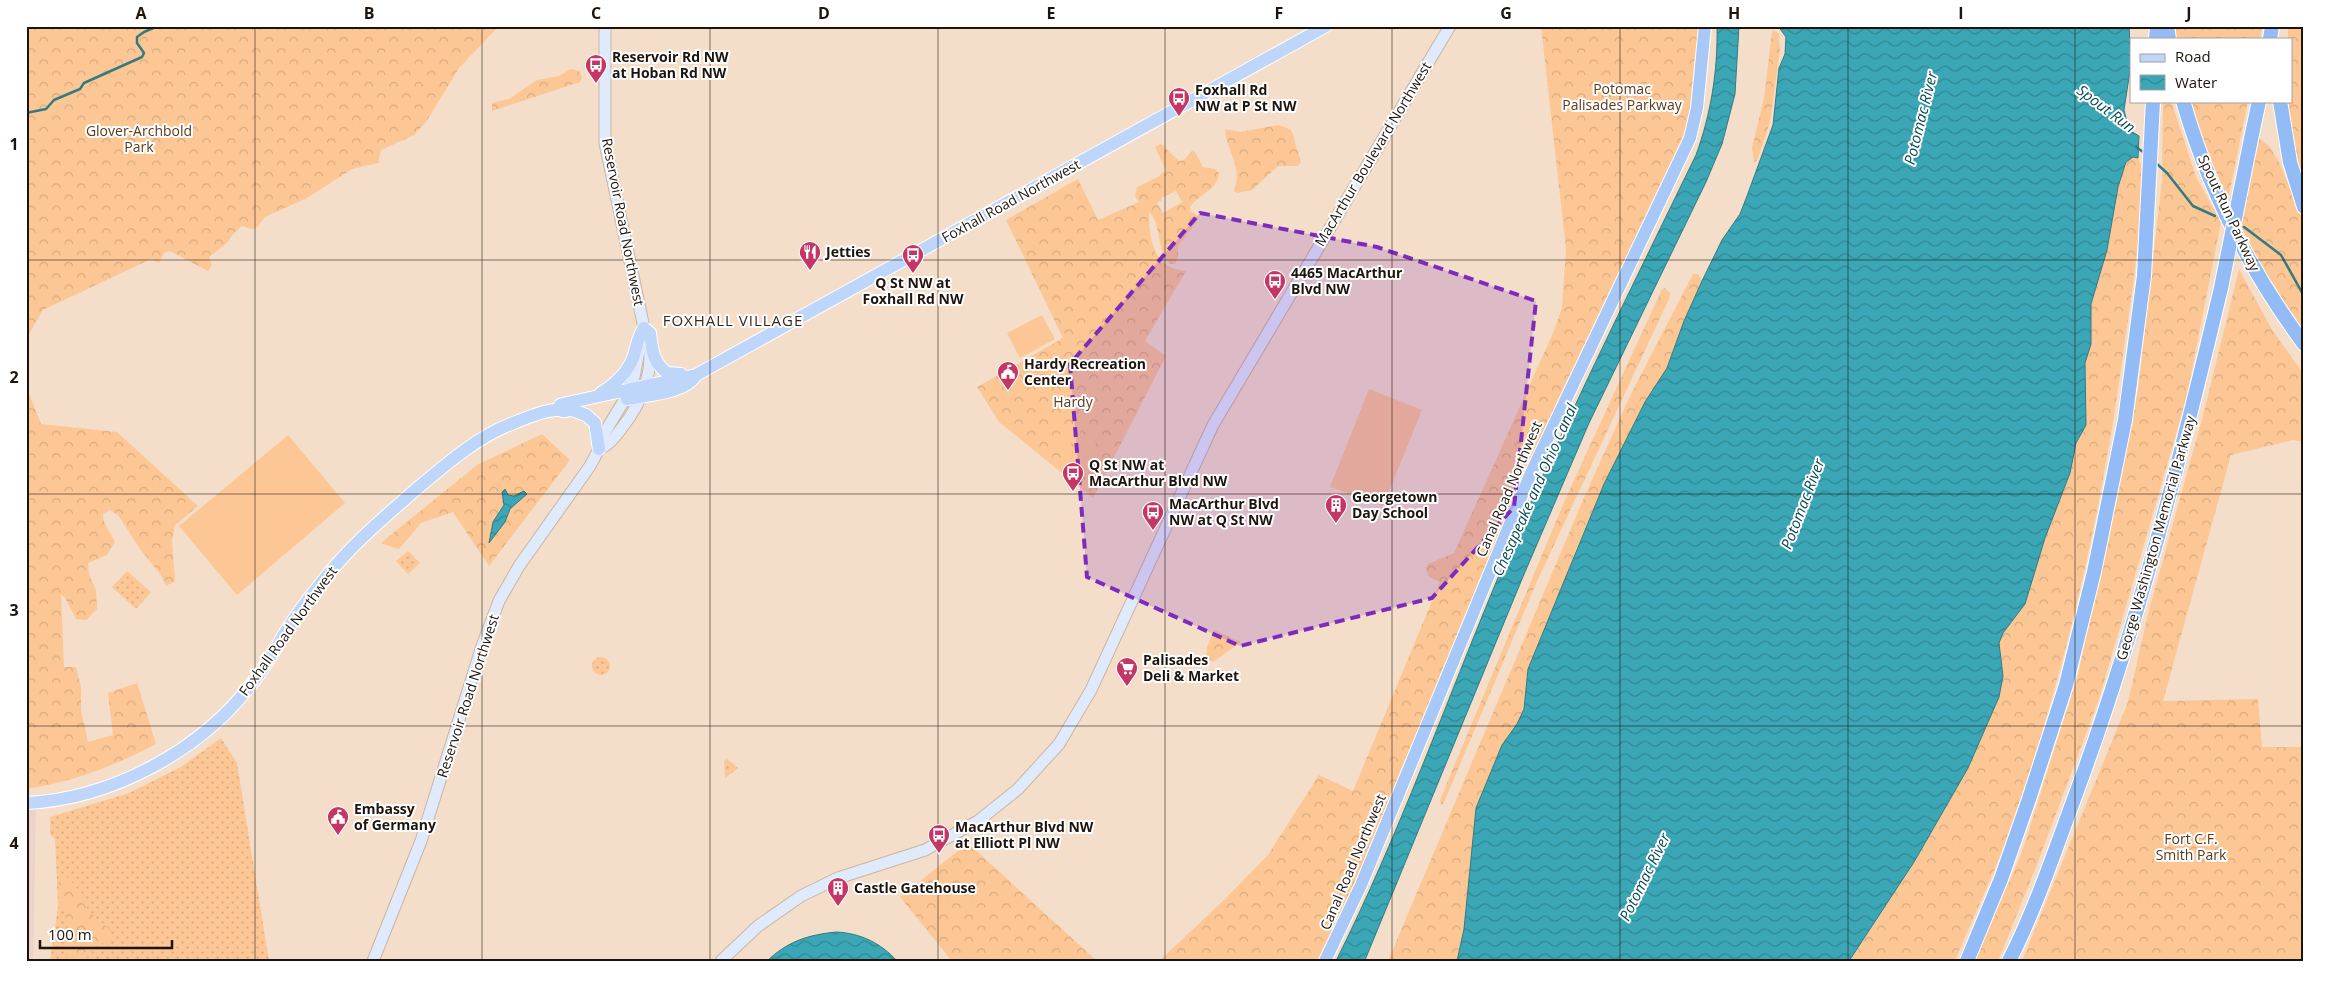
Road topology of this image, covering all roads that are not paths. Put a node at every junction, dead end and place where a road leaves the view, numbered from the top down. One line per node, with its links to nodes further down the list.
1 (605, 26): 10 (main road, Reservoir Road Northwest)
2 (1326, 26): 12 (main road, Foxhall Road Northwest)
3 (1450, 26): 21 (main road, MacArthur Boulevard Northwest)
4 (1705, 26): 22 (highway, Canal Road Northwest)
5 (2153, 102): 23 (highway)
6 (2183, 102): 11 (highway, Spout Run Parkway)
7 (2259, 102): 24 (highway, George Washington Memorial Parkway, bridge)
8 (2280, 102): 9 (highway)
9 (2304, 207)
10 (644, 328): 12 (main road); 13 (main road, Reservoir Road Northwest); 14 (main road, Reservoir Road Northwest); 15 (main road)
11 (2304, 344)
12 (696, 375): 13 (main road, Foxhall Road Northwest)
13 (644, 391): 14 (main road, Foxhall Road Northwest); 18 (main road, Reservoir Road Northwest)
14 (627, 394): 15 (main road, Foxhall Road Northwest); 17 (main road, Foxhall Road Northwest); 18 (main road, Reservoir Road Northwest)
15 (595, 397): 16 (main road, Foxhall Road Northwest)
16 (558, 410): 17 (main road, Foxhall Road Northwest); 19 (main road, Foxhall Road Northwest)
17 (572, 410): 18 (main road)
18 (599, 449): 20 (main road, Reservoir Road Northwest)
19 (26, 803)
20 (373, 961)
21 (721, 961)
22 (1324, 961)
23 (1967, 961)
24 (2009, 961)

